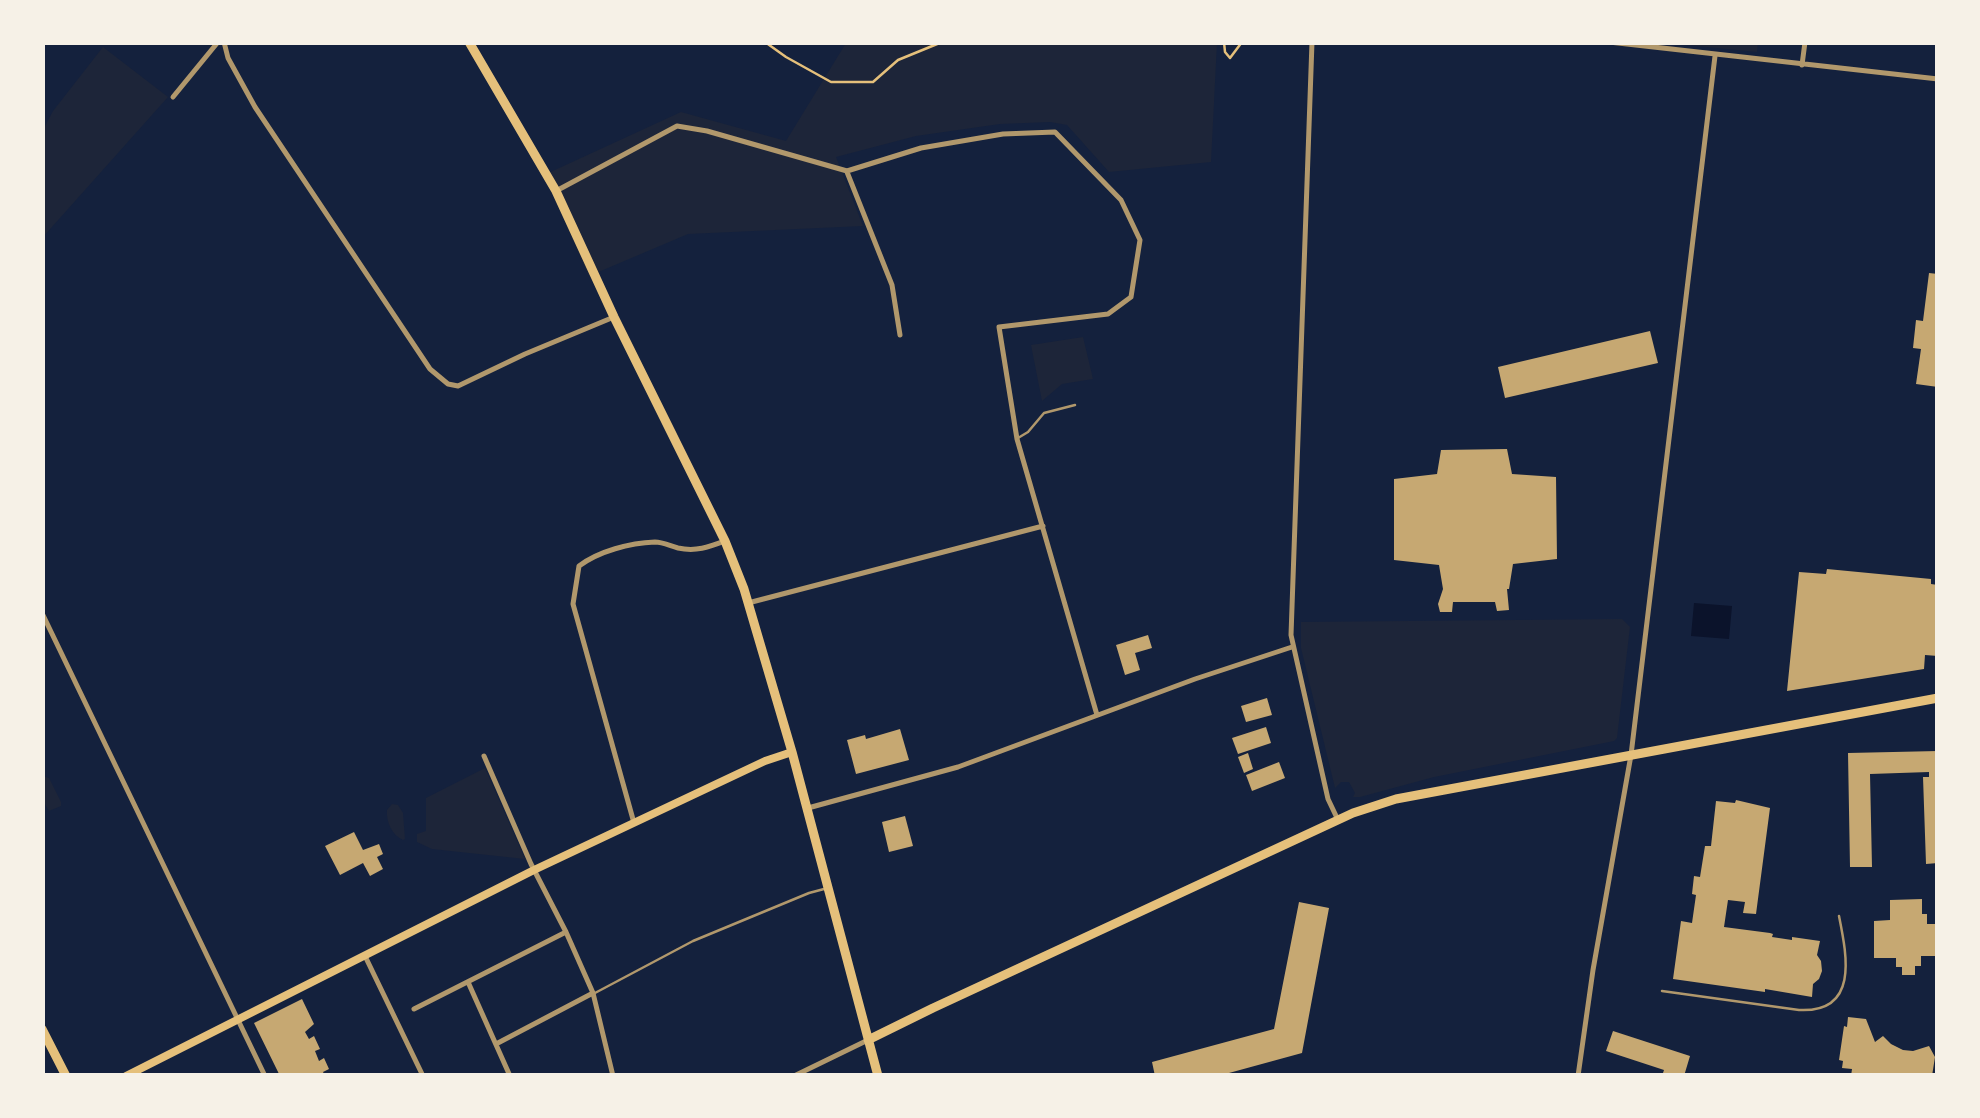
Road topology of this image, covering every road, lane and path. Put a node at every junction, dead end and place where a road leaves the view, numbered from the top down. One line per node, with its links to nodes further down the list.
1 (221, 42): 13 (street); 16 (street)
2 (468, 42): 15 (main road)
3 (765, 42): 4 (path)
4 (942, 42)
5 (1224, 42): 6 (path)
6 (1242, 42)
7 (1312, 42): 24 (street)
8 (1609, 42): 10 (street)
9 (1805, 42): 11 (street)
10 (1716, 56): 11 (street); 28 (street)
11 (1802, 65): 12 (street)
12 (1938, 79)
13 (173, 97)
14 (847, 171): 15 (street); 17 (street); 19 (street)
15 (556, 191): 16 (main road)
16 (614, 317): 21 (main road)
17 (900, 335)
18 (1076, 405): 19 (lane)
19 (1017, 439): 20 (street)
20 (1043, 526): 22 (street); 26 (street)
21 (725, 541): 22 (main road); 32 (street)
22 (748, 602): 27 (main road)
23 (42, 613): 42 (street)
24 (1292, 647): 26 (street); 31 (street)
25 (1938, 698): 28 (main road)
26 (1097, 715): 30 (street)
27 (792, 752): 30 (main road); 32 (main road)
28 (1630, 754): 31 (main road); 54 (street)
29 (484, 756): 33 (street)
30 (808, 808): 34 (main road)
31 (1338, 820): 44 (main road)
32 (634, 822): 33 (main road)
33 (534, 870): 36 (street); 37 (main road)
34 (829, 888): 40 (lane); 44 (main road)
35 (1839, 916): 39 (lane)
36 (566, 932): 38 (street); 40 (street)
37 (366, 956): 42 (main road); 49 (street)
38 (468, 982): 41 (street); 45 (street)
39 (1662, 991)
40 (594, 994): 45 (street); 51 (street)
41 (414, 1009)
42 (239, 1020): 47 (main road); 48 (street)
43 (42, 1029): 46 (main road)
44 (868, 1040): 52 (street); 53 (main road)
45 (496, 1044): 50 (street)
46 (66, 1076)
47 (126, 1076)
48 (265, 1076)
49 (423, 1076)
50 (510, 1076)
51 (614, 1076)
52 (794, 1076)
53 (878, 1076)
54 (1578, 1076)

